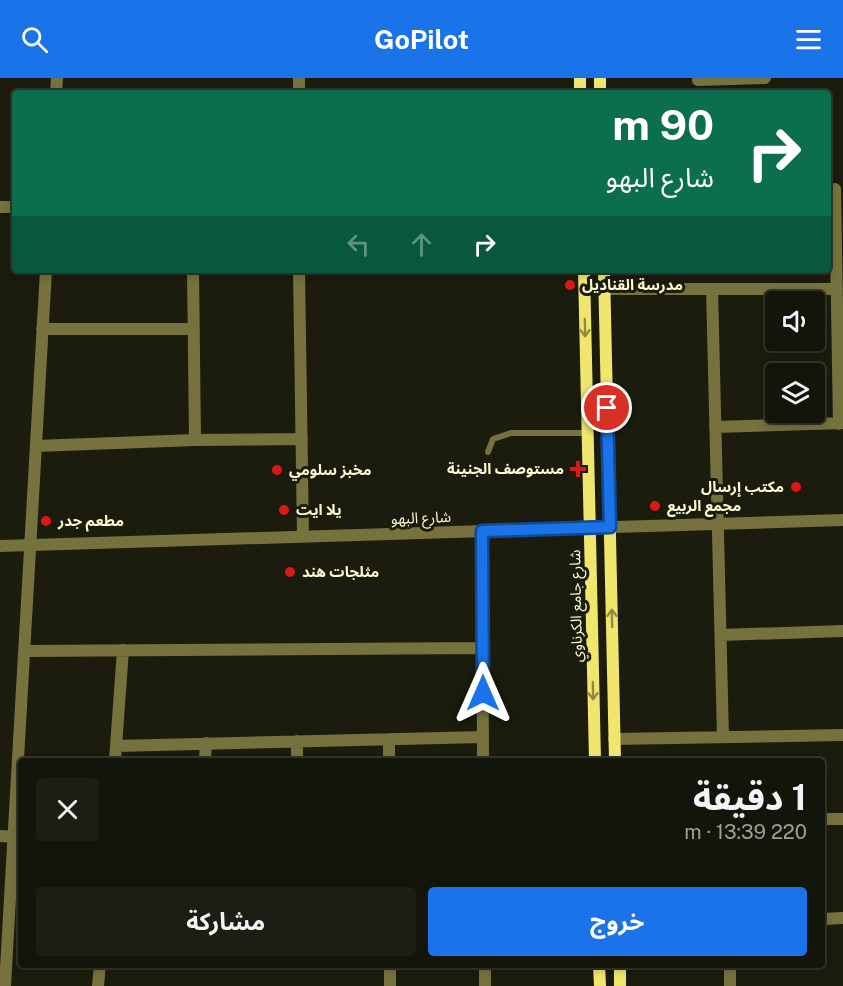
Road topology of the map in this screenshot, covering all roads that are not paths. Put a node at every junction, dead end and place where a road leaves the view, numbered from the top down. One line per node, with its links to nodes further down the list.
1 (765, 78): 2 (street)
2 (698, 84)
3 (835, 189): 11 (street)
4 (46, 273): 12 (street)
5 (193, 273): 13 (street)
6 (299, 273): 17 (street)
7 (584, 273): 16 (main road, شارع جامع الكرناوي, one-way to 16)
8 (604, 273): 9 (main road)
9 (605, 289): 10 (street); 23 (main road)
10 (712, 289): 11 (street); 15 (street)
11 (837, 289): 14 (street)
12 (42, 329): 13 (street); 19 (street)
13 (194, 329): 18 (street)
14 (841, 423): 15 (street)
15 (716, 427): 22 (street)
16 (588, 433): 20 (lane); 24 (main road, شارع جامع الكرناوي)
17 (302, 439): 18 (street); 26 (street)
18 (195, 440): 19 (street)
19 (36, 446): 27 (street)
20 (488, 452)
21 (843, 520): 22 (street, شارع البهو)
22 (718, 524): 23 (street, شارع البهو); 30 (street)
23 (610, 527): 24 (street, شارع البهو); 37 (main road, one-way to 23)
24 (590, 528): 25 (street, شارع البهو); 48 (main road, شارع جامع الكرناوي, one-way to 48)
25 (482, 531): 26 (street, شارع البهو); 31 (street)
26 (303, 536): 27 (street, شارع البهو)
27 (30, 545): 28 (street, شارع البهو); 33 (street)
28 (0, 546)
29 (843, 632): 30 (street)
30 (721, 635): 36 (street)
31 (483, 648): 32 (street); 35 (street)
32 (123, 650): 33 (street); 41 (street)
33 (24, 651): 42 (street)
34 (843, 735): 36 (street)
35 (483, 737): 38 (street); 47 (street)
36 (723, 737): 37 (street)
37 (615, 738): 49 (main road)
38 (389, 739): 39 (street); 46 (street)
39 (297, 741): 40 (street); 45 (street)
40 (206, 743): 41 (street); 44 (street)
41 (116, 746): 43 (street)
42 (18, 758)
43 (115, 758)
44 (205, 758)
45 (297, 758)
46 (389, 758)
47 (483, 758)
48 (595, 758)
49 (615, 758)
50 (18, 763): 54 (street)
51 (825, 819): 52 (street)
52 (843, 819)
53 (0, 836): 54 (street)
54 (14, 837): 63 (street)
55 (843, 918): 56 (street)
56 (825, 919)
57 (100, 968): 64 (street)
58 (390, 968): 65 (street)
59 (485, 968): 66 (street)
60 (599, 968): 67 (main road)
61 (620, 968): 68 (main road)
62 (730, 968): 69 (street)
63 (5, 986)
64 (98, 986)
65 (390, 986)
66 (485, 986)
67 (600, 986)
68 (620, 986)
69 (730, 986)

